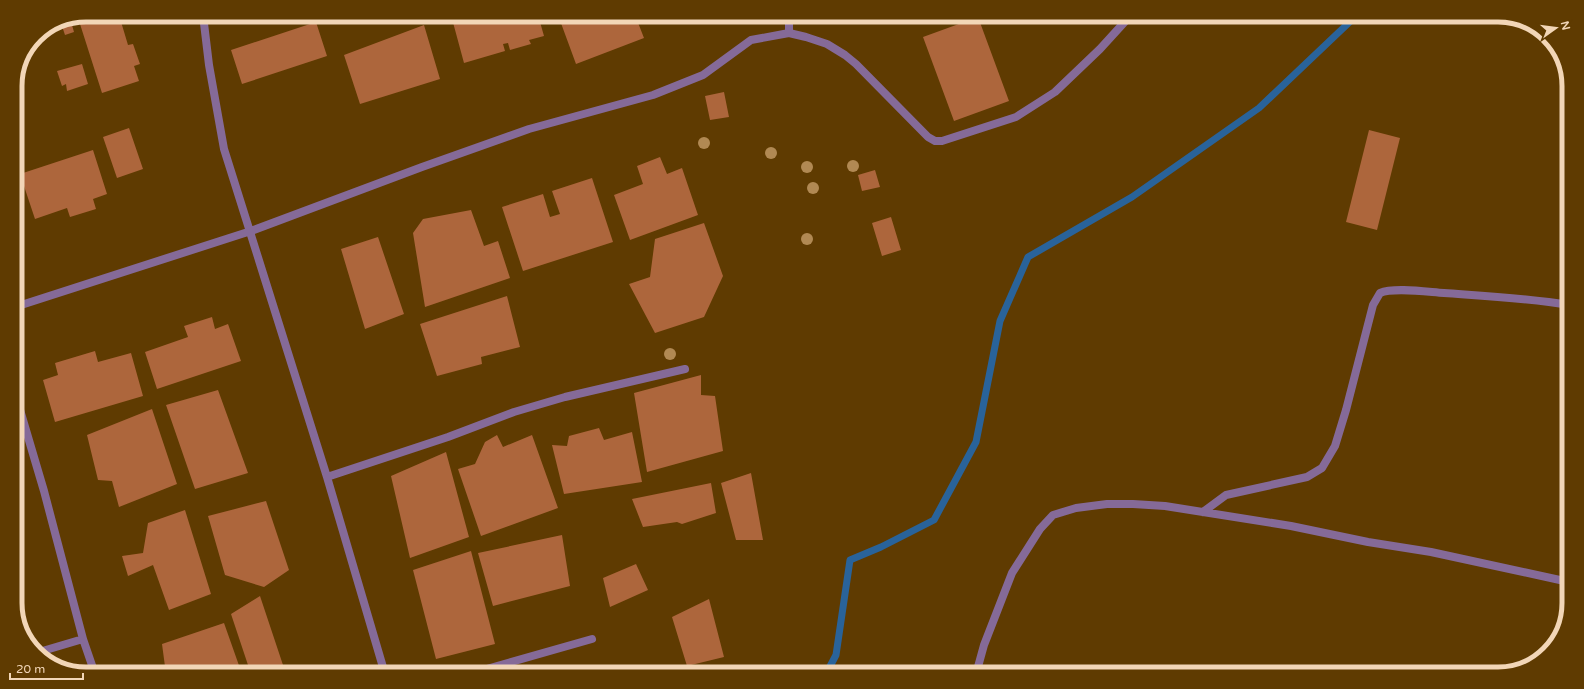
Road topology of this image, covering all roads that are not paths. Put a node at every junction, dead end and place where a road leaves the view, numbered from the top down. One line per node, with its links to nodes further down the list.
1 (204, 22): 5 (street)
2 (789, 22): 4 (street)
3 (1125, 22): 4 (street)
4 (789, 34): 5 (street)
5 (250, 231): 7 (street); 10 (street)
6 (1562, 304): 11 (street)
7 (22, 305)
8 (685, 369): 10 (street)
9 (22, 417): 13 (street)
10 (327, 477): 17 (street)
11 (1203, 512): 12 (street); 19 (street)
12 (1562, 580)
13 (83, 639): 15 (street); 16 (street)
14 (592, 639): 18 (street)
15 (44, 651)
16 (92, 667)
17 (383, 667)
18 (494, 667)
19 (978, 667)

